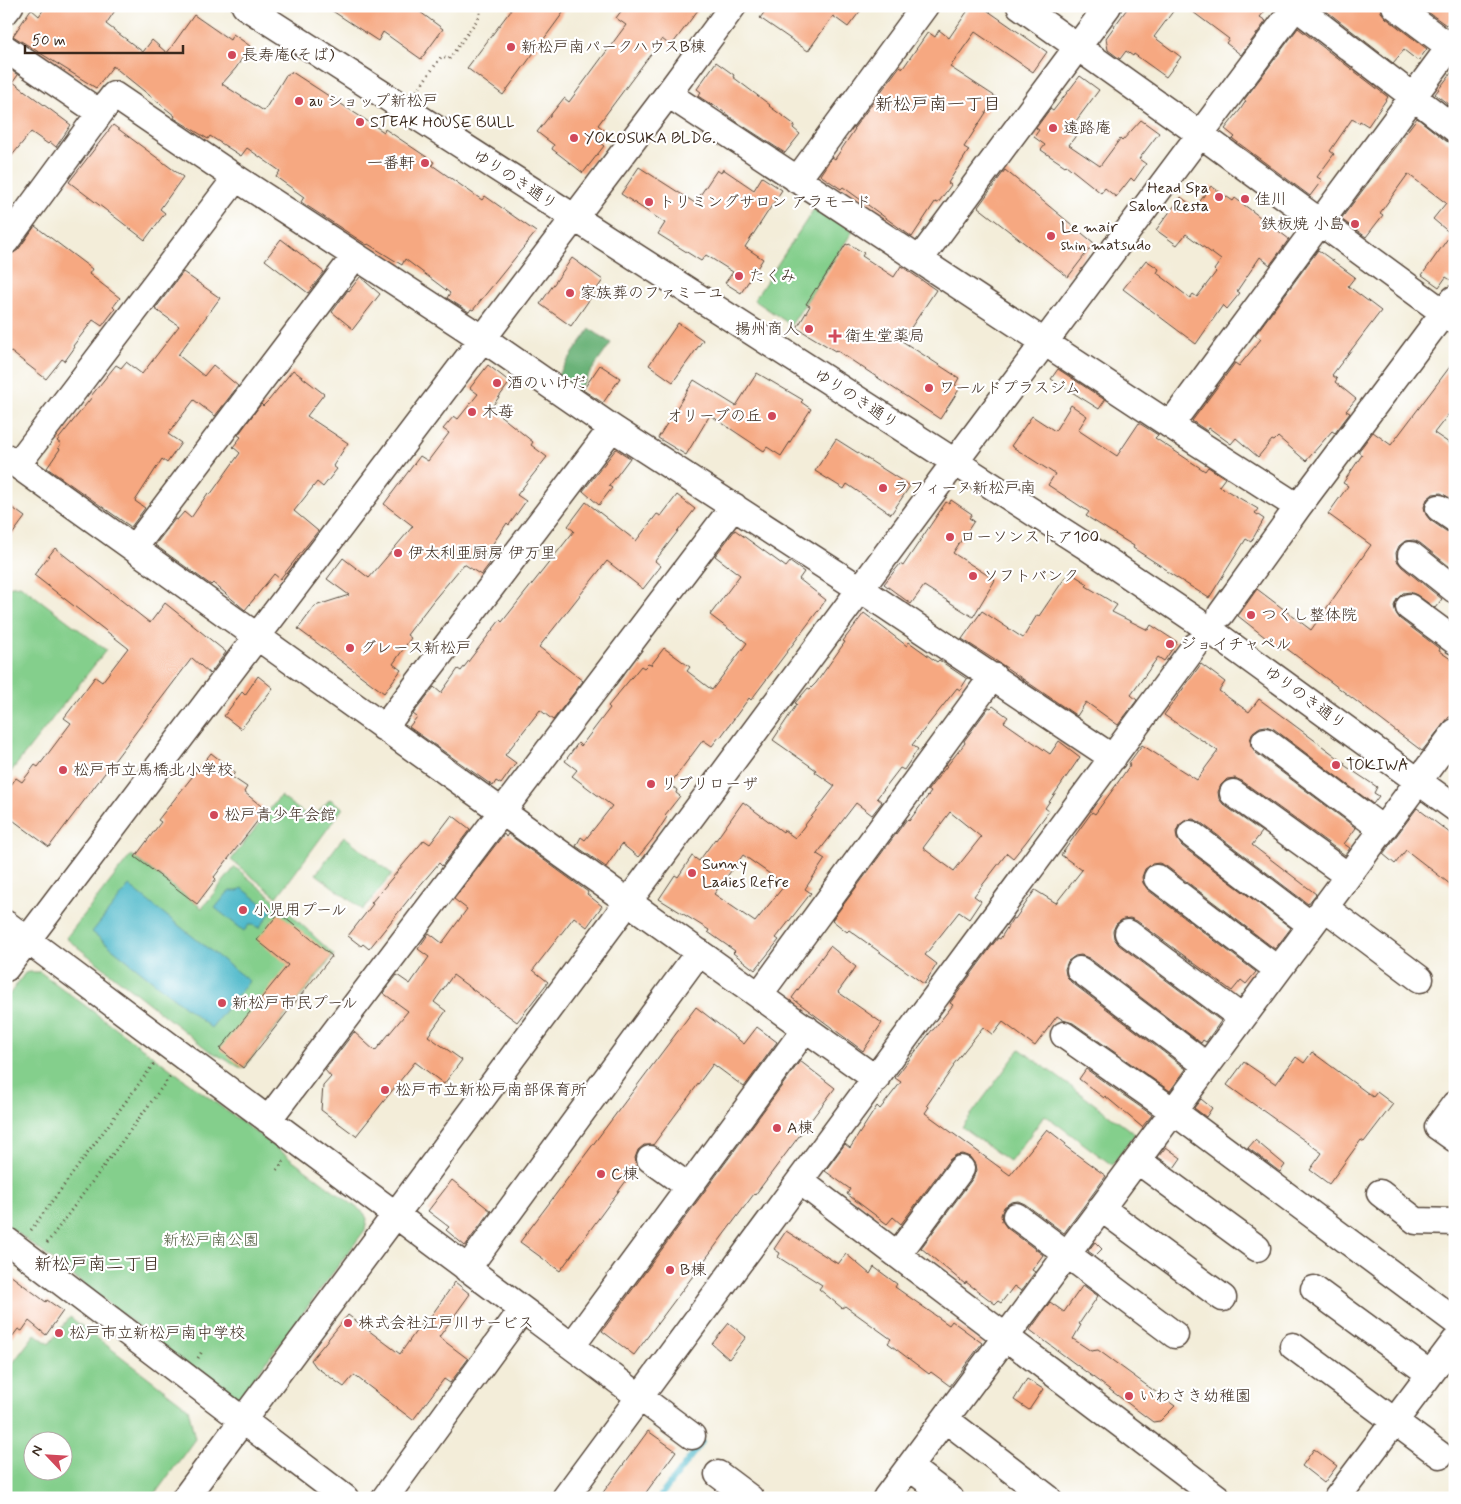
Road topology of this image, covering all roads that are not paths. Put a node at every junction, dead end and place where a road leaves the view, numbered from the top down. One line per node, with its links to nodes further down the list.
1 (10, 6): 9 (street)
2 (245, 6): 20 (street, ゆりのき通り)
3 (733, 6): 13 (street)
4 (925, 6): 19 (street)
5 (1020, 6): 11 (street)
6 (1108, 6): 11 (street)
7 (1395, 6): 10 (street)
8 (1296, 7): 14 (street); 17 (street)
9 (6, 11)
10 (1453, 46): 14 (street)
11 (1077, 48): 17 (street); 24 (street)
12 (6, 49): 15 (street)
13 (668, 94): 19 (street); 20 (street)
14 (1412, 97): 16 (street); 21 (street)
15 (100, 113): 18 (street); 22 (street)
16 (1455, 129)
17 (1201, 135): 21 (street); 27 (street)
18 (236, 178): 23 (street); 30 (street)
19 (797, 180): 24 (street)
20 (574, 218): 26 (street); 31 (street, ゆりのき通り)
21 (1319, 222): 25 (street); 28 (street)
22 (6, 241)
23 (355, 256): 26 (street); 34 (street)
24 (920, 259): 27 (street)
25 (1451, 311): 33 (street)
26 (482, 339): 29 (street); 40 (street)
27 (1045, 342): 28 (street); 31 (street)
28 (1170, 424): 33 (street)
29 (612, 428): 32 (street); 44 (street)
30 (12, 461): 34 (street)
31 (955, 462): 36 (street); 48 (street, ゆりのき通り)
32 (734, 506): 36 (street); 51 (street)
33 (1298, 507): 39 (street)
34 (134, 548): 40 (street)
35 (1411, 555): 37 (street)
36 (861, 589): 43 (street); 56 (street)
37 (1455, 590)
38 (1409, 607): 41 (street)
39 (1221, 614)
40 (258, 637): 44 (street); 60 (street)
41 (1455, 640)
42 (1195, 646): 47 (street)
43 (993, 676): 47 (street); 66 (street)
44 (384, 728): 51 (street)
45 (1455, 732): 48 (street)
46 (1265, 741): 52 (street)
47 (1113, 758): 71 (street)
48 (1418, 781): 50 (street, ゆりのき通り); 52 (street)
49 (1233, 793): 54 (street)
50 (1455, 808)
51 (503, 811): 56 (street); 74 (street)
52 (1382, 829): 54 (street)
53 (1191, 834): 57 (street)
54 (1348, 876): 57 (street)
55 (1157, 878): 64 (street)
56 (628, 902): 61 (street); 83 (street)
57 (1318, 916): 64 (street); 65 (street)
58 (6, 924): 60 (street)
59 (1128, 933): 67 (street)
60 (28, 940): 62 (street); 74 (street)
61 (699, 952): 66 (street); 90 (street)
62 (6, 968)
63 (1080, 970): 70 (street)
64 (1278, 970): 67 (street)
65 (1420, 979)
66 (759, 994): 68 (street)
67 (1242, 1018): 70 (street)
68 (806, 1028): 71 (street); 80 (street)
69 (1064, 1035): 73 (street)
70 (1207, 1066): 73 (street)
71 (876, 1078): 79 (street)
72 (1455, 1104): 75 (street)
73 (1173, 1111): 77 (street); 94 (street)
74 (268, 1120): 83 (street)
75 (1455, 1139)
76 (650, 1159): 80 (street)
77 (1137, 1160): 82 (street); 86 (street)
78 (961, 1169): 88 (street)
79 (800, 1181): 88 (street); 101 (street)
80 (689, 1188): 97 (street)
81 (1380, 1193): 85 (street)
82 (1101, 1208): 89 (street); 92 (street)
83 (395, 1215): 90 (street); 103 (street)
84 (1016, 1216): 89 (street)
85 (1455, 1222)
86 (1257, 1248)
87 (19, 1250): 103 (street)
88 (898, 1254): 96 (street)
89 (1067, 1254): 95 (street); 96 (street)
90 (467, 1268): 93 (street)
91 (1314, 1289): 100 (street)
92 (1223, 1298)
93 (522, 1310): 101 (street); 111 (street)
94 (1455, 1321)
95 (1175, 1335)
96 (1006, 1337): 102 (street); 117 (street)
97 (577, 1339)
98 (1455, 1342): 100 (street)
99 (1293, 1346): 104 (street)
100 (1430, 1374): 104 (street)
101 (640, 1397): 105 (street); 112 (street)
102 (945, 1419): 107 (street); 116 (street)
103 (242, 1421): 109 (street); 110 (street)
104 (1394, 1422): 106 (street); 118 (street)
105 (692, 1436)
106 (1440, 1455)
107 (909, 1467): 114 (street); 115 (street)
108 (718, 1474): 113 (street)
109 (185, 1498)
110 (345, 1498)
111 (385, 1498)
112 (565, 1498)
113 (750, 1498)
114 (886, 1498)
115 (950, 1498)
116 (1048, 1498)
117 (1218, 1498)
118 (1337, 1498)

